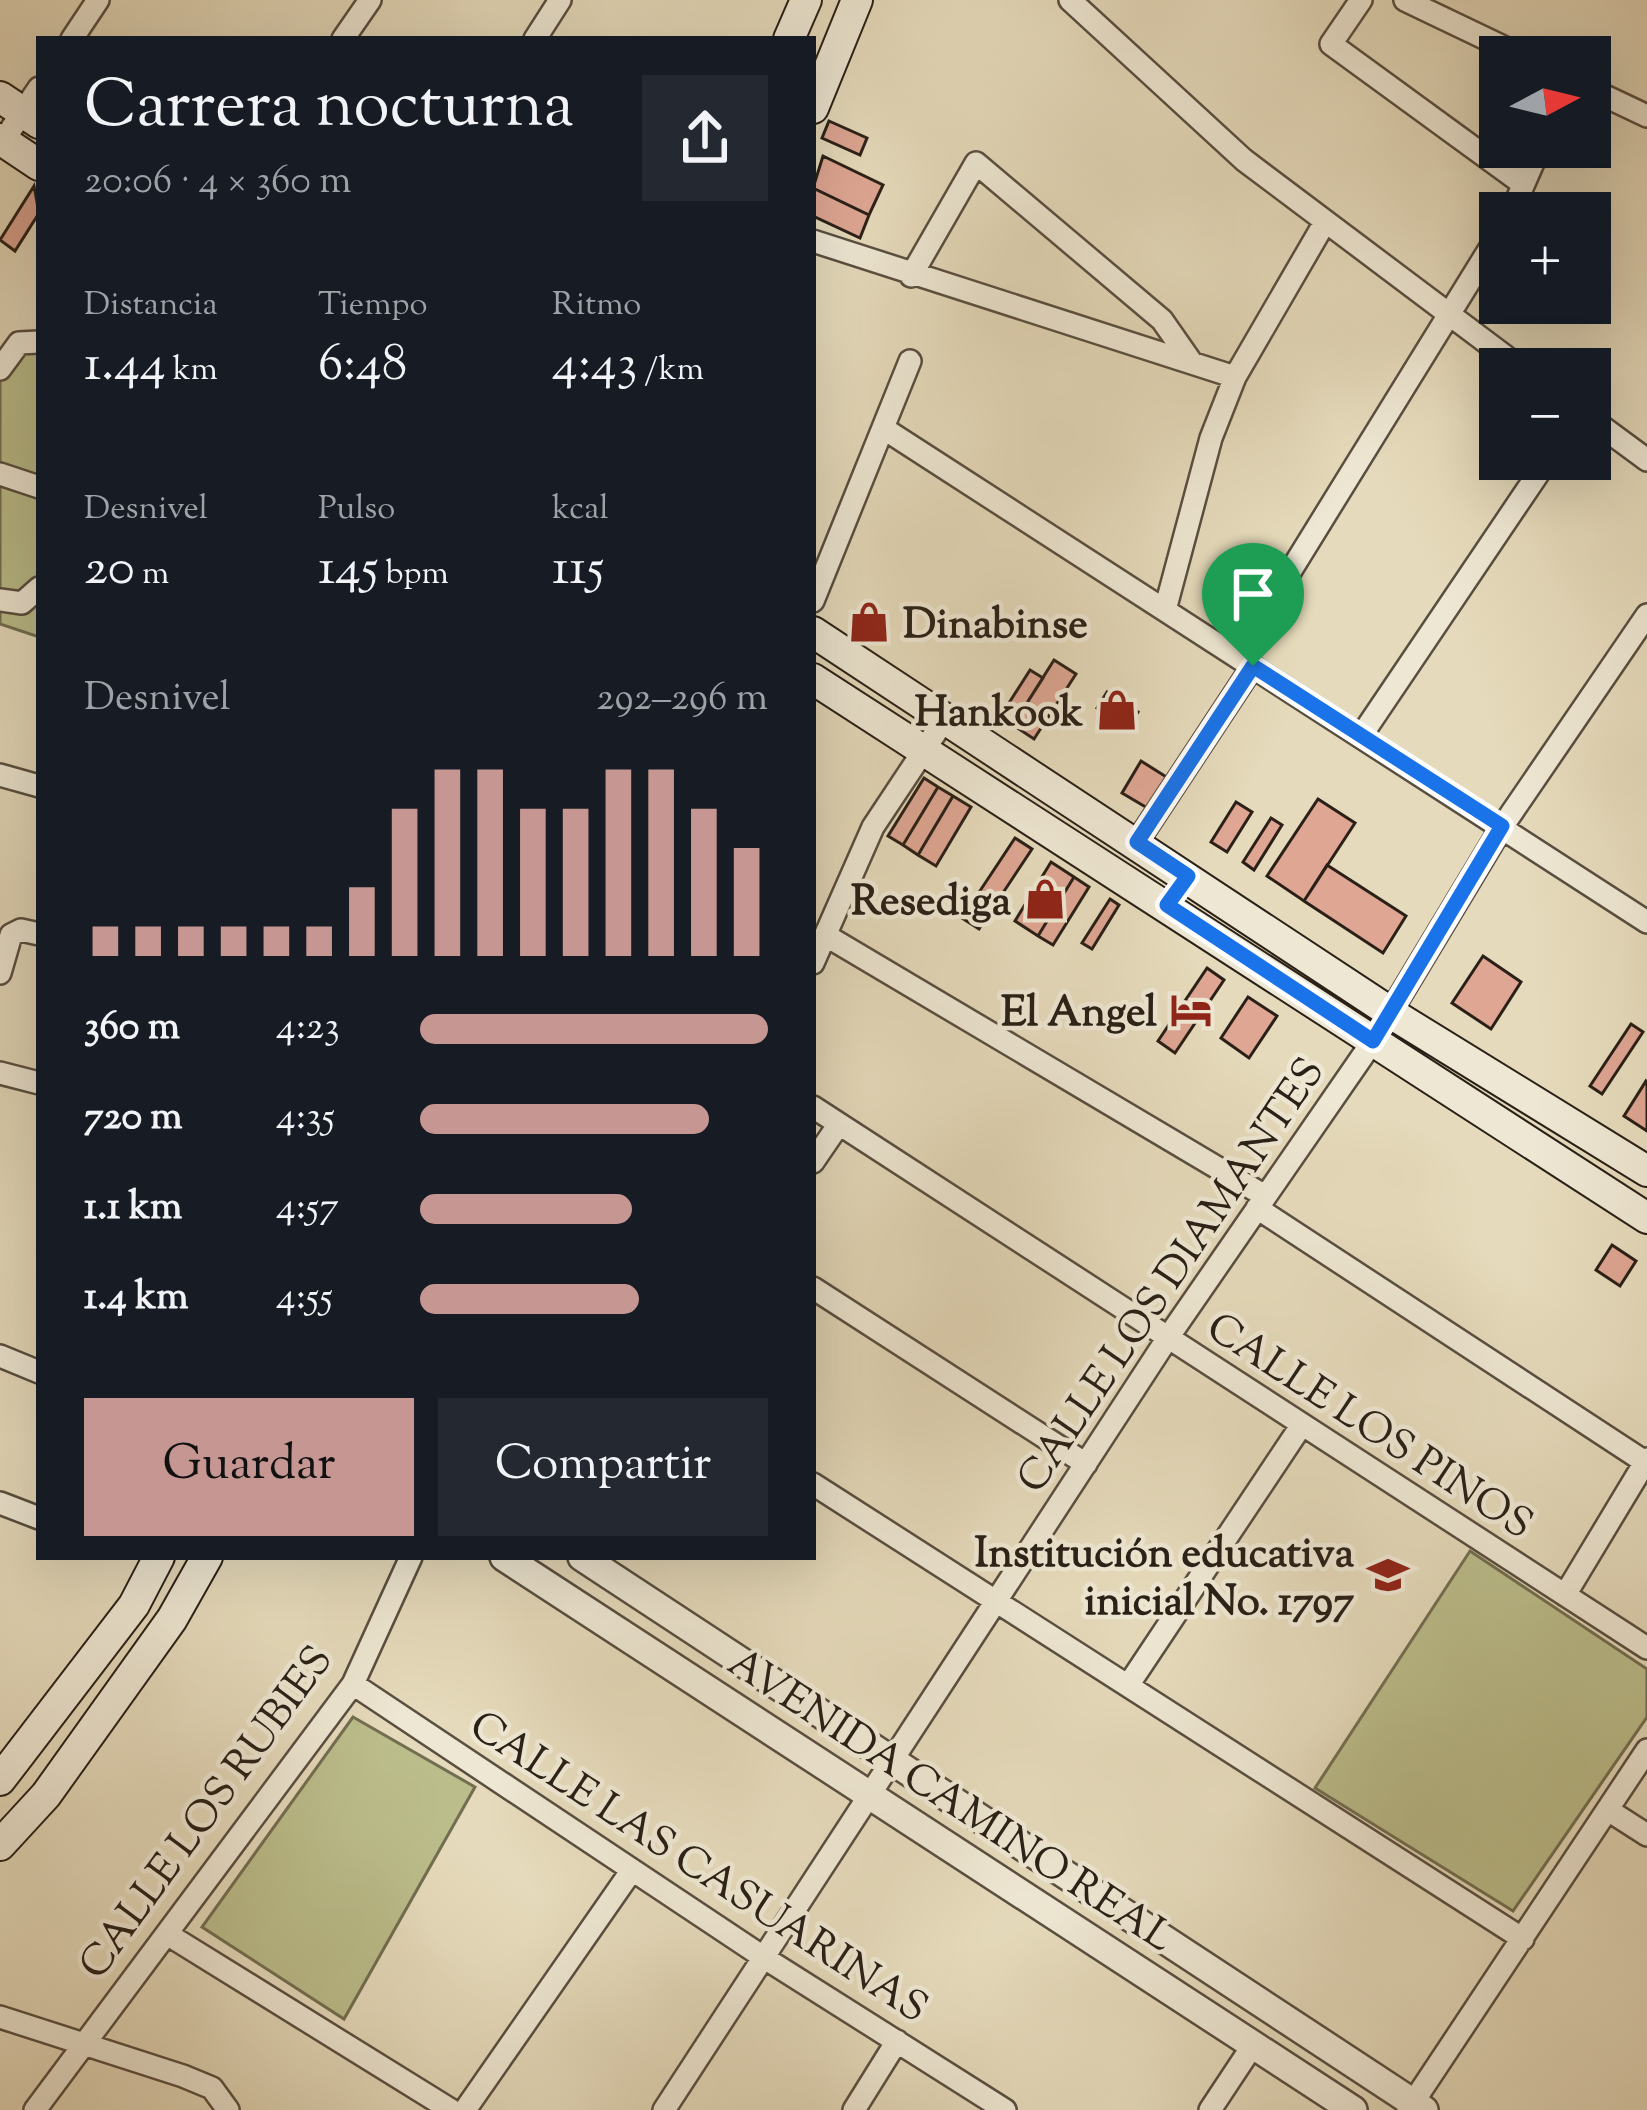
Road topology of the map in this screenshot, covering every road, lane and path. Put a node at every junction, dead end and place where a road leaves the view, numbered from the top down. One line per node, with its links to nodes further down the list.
1 (98, 0): 9 (street)
2 (370, 0): 10 (street)
3 (560, 0): 11 (street)
4 (806, 0): 12 (main road)
5 (857, 0): 14 (main road)
6 (1360, 0): 22 (street)
7 (1405, 0): 13 (street)
8 (1074, 1): 24 (street)
9 (74, 36)
10 (345, 36)
11 (537, 36)
12 (790, 36)
13 (1480, 36)
14 (823, 54): 15 (main road)
15 (816, 92)
16 (1611, 98): 18 (street)
17 (25, 105): 19 (street)
18 (1647, 116)
19 (1, 140): 20 (main road)
20 (36, 163)
21 (1530, 168): 22 (street)
22 (1523, 184): 23 (street)
23 (1519, 192)
24 (1325, 222): 28 (street); 34 (street)
25 (816, 242): 27 (street)
26 (1479, 269): 28 (street)
27 (911, 275): 32 (street); 32 (street)
28 (1451, 318): 30 (street); 47 (street)
29 (33, 341): 33 (street)
30 (1493, 348)
31 (910, 361): 35 (street)
32 (1192, 363): 34 (street)
33 (0, 368)
34 (1234, 377): 44 (street)
35 (886, 430): 42 (street); 44 (street)
36 (1611, 433): 37 (street)
37 (1647, 460)
38 (0, 474): 40 (street)
39 (1534, 480): 50 (street)
40 (36, 486)
41 (35, 594): 43 (street)
42 (816, 594)
43 (0, 600)
44 (1166, 610): 47 (street)
45 (1647, 615): 56 (street, CALLE LOS DIAMANTES)
46 (816, 634): 49 (main road)
47 (1245, 661): 50 (street); 57 (street)
48 (816, 681): 51 (main road)
49 (946, 717): 51 (street); 54 (main road)
50 (1361, 736): 56 (street)
51 (926, 751): 55 (main road); 62 (street)
52 (0, 775): 53 (street)
53 (36, 785)
54 (1057, 790): 55 (main road); 57 (main road)
55 (1035, 822): 59 (main road)
56 (1502, 826): 60 (street); 65 (street, CALLE LOS DIAMANTES)
57 (1137, 842): 58 (main road)
58 (1188, 876): 59 (main road); 65 (main road)
59 (1167, 905): 66 (main road)
60 (1644, 914)
61 (36, 933): 64 (street)
62 (825, 934): 63 (street); 73 (street)
63 (816, 956)
64 (0, 974)
65 (1392, 1012): 66 (street, CALLE LOS DIAMANTES); 72 (main road)
66 (1373, 1041): 73 (street, CALLE LOS DIAMANTES); 74 (main road)
67 (0, 1073): 68 (street)
68 (36, 1082)
69 (816, 1109): 70 (street, CALLE LOS PINOS)
70 (839, 1124): 71 (street); 76 (street, CALLE LOS PINOS)
71 (816, 1158)
72 (1647, 1171)
73 (1261, 1202): 76 (street, CALLE LOS DIAMANTES); 80 (street)
74 (1647, 1218)
75 (816, 1290): 81 (street)
76 (1167, 1340): 79 (street, CALLE LOS PINOS); 81 (street, CALLE LOS DIAMANTES)
77 (0, 1356): 78 (street)
78 (36, 1371)
79 (1301, 1426): 90 (street, CALLE LOS PINOS); 94 (street)
80 (1646, 1461): 90 (street)
81 (1086, 1464): 91 (street, CALLE LOS DIAMANTES)
82 (816, 1486): 91 (street)
83 (0, 1503): 84 (street)
84 (36, 1517)
85 (151, 1560): 97 (main road)
86 (205, 1560): 98 (main road)
87 (410, 1560): 93 (street, CALLE LOS RUBIES)
88 (510, 1560): 99 (street, AVENIDA CAMINO REAL)
89 (587, 1560): 96 (street, AVENIDA CAMINO REAL)
90 (1564, 1595): 92 (street, CALLE LOS PINOS)
91 (999, 1600): 94 (street); 96 (street, CALLE LOS DIAMANTES)
92 (1647, 1648)
93 (353, 1684): 103 (street, CALLE LAS CASUARINAS); 104 (street, CALLE LOS RUBIES)
94 (1129, 1684): 105 (street)
95 (1647, 1750): 100 (street)
96 (895, 1761): 99 (street, CALLE LOS DIAMANTES); 111 (street, AVENIDA CAMINO REAL)
97 (6, 1774): 98 (main road)
98 (46, 1795): 102 (main road)
99 (873, 1795): 106 (street); 110 (street, AVENIDA CAMINO REAL)
100 (1608, 1810): 101 (street); 105 (street)
101 (1647, 1835)
102 (0, 1845)
103 (632, 1870): 106 (street, CALLE LAS CASUARINAS); 115 (street)
104 (167, 1934): 108 (street, CALLE LOS RUBIES); 114 (street)
105 (1523, 1939): 111 (street)
106 (763, 1958): 109 (street, CALLE LAS CASUARINAS); 116 (street)
107 (0, 2017): 108 (street)
108 (82, 2041): 112 (street, CALLE LOS RUBIES); 113 (street)
109 (897, 2042): 117 (street); 118 (street, CALLE LAS CASUARINAS)
110 (1253, 2045): 119 (street); 120 (street, AVENIDA CAMINO REAL)
111 (1415, 2107)
112 (34, 2110)
113 (228, 2110)
114 (451, 2110)
115 (465, 2110)
116 (664, 2110)
117 (854, 2110)
118 (1005, 2110)
119 (1210, 2110)
120 (1353, 2110)

